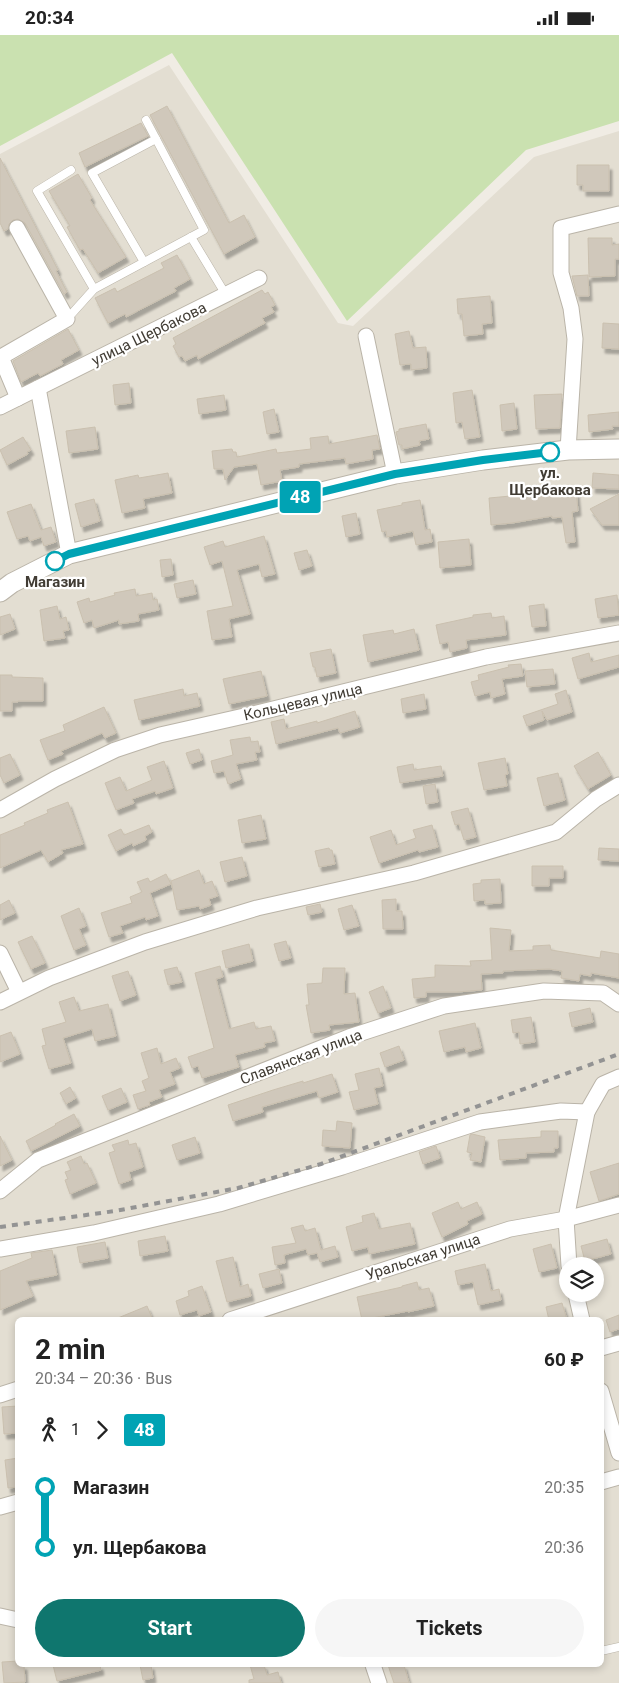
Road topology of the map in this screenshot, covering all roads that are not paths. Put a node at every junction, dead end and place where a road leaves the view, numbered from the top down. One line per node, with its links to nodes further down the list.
1 (146, 120): 2 (lane)
2 (156, 139): 6 (lane); 7 (lane)
3 (71, 170): 9 (lane)
4 (619, 214): 17 (street)
5 (17, 228): 11 (street)
6 (191, 237): 7 (lane); 10 (lane)
7 (144, 262): 9 (lane)
8 (259, 278): 10 (street, улица Щербакова)
9 (94, 289): 11 (lane)
10 (226, 295): 13 (street, улица Щербакова)
11 (67, 319): 14 (street)
12 (366, 336): 18 (street)
13 (38, 388): 14 (street, улица Щербакова); 19 (street)
14 (18, 398): 15 (street, улица Щербакова)
15 (0, 407)
16 (619, 449): 17 (street)
17 (568, 450): 18 (street)
18 (395, 474): 19 (street)
19 (69, 554): 20 (street)
20 (0, 591)
21 (619, 633): 23 (street, Кольцевая улица)
22 (619, 785): 25 (street)
23 (0, 810)
24 (0, 953): 25 (street)
25 (19, 992): 26 (street)
26 (0, 1002)
27 (619, 1004): 30 (street, Славянская улица)
28 (619, 1077): 29 (street)
29 (587, 1112): 32 (street); 33 (street)
30 (0, 1191)
31 (619, 1205): 32 (street, Уральская улица)
32 (566, 1219): 34 (street); 36 (street, Уральская улица)
33 (0, 1249)
34 (568, 1257)
35 (578, 1302): 37 (street)
36 (239, 1317)
37 (581, 1317)
38 (619, 1343): 39 (street)
39 (604, 1347)
40 (15, 1390): 41 (street)
41 (0, 1395)
42 (604, 1401): 43 (street)
43 (619, 1453)
44 (619, 1477): 45 (street)
45 (604, 1481)
46 (15, 1503): 47 (street)
47 (0, 1507)
48 (0, 1616): 49 (street)
49 (15, 1619)
50 (619, 1647): 51 (lane)
51 (604, 1650)
52 (374, 1667): 53 (street)
53 (379, 1683)

